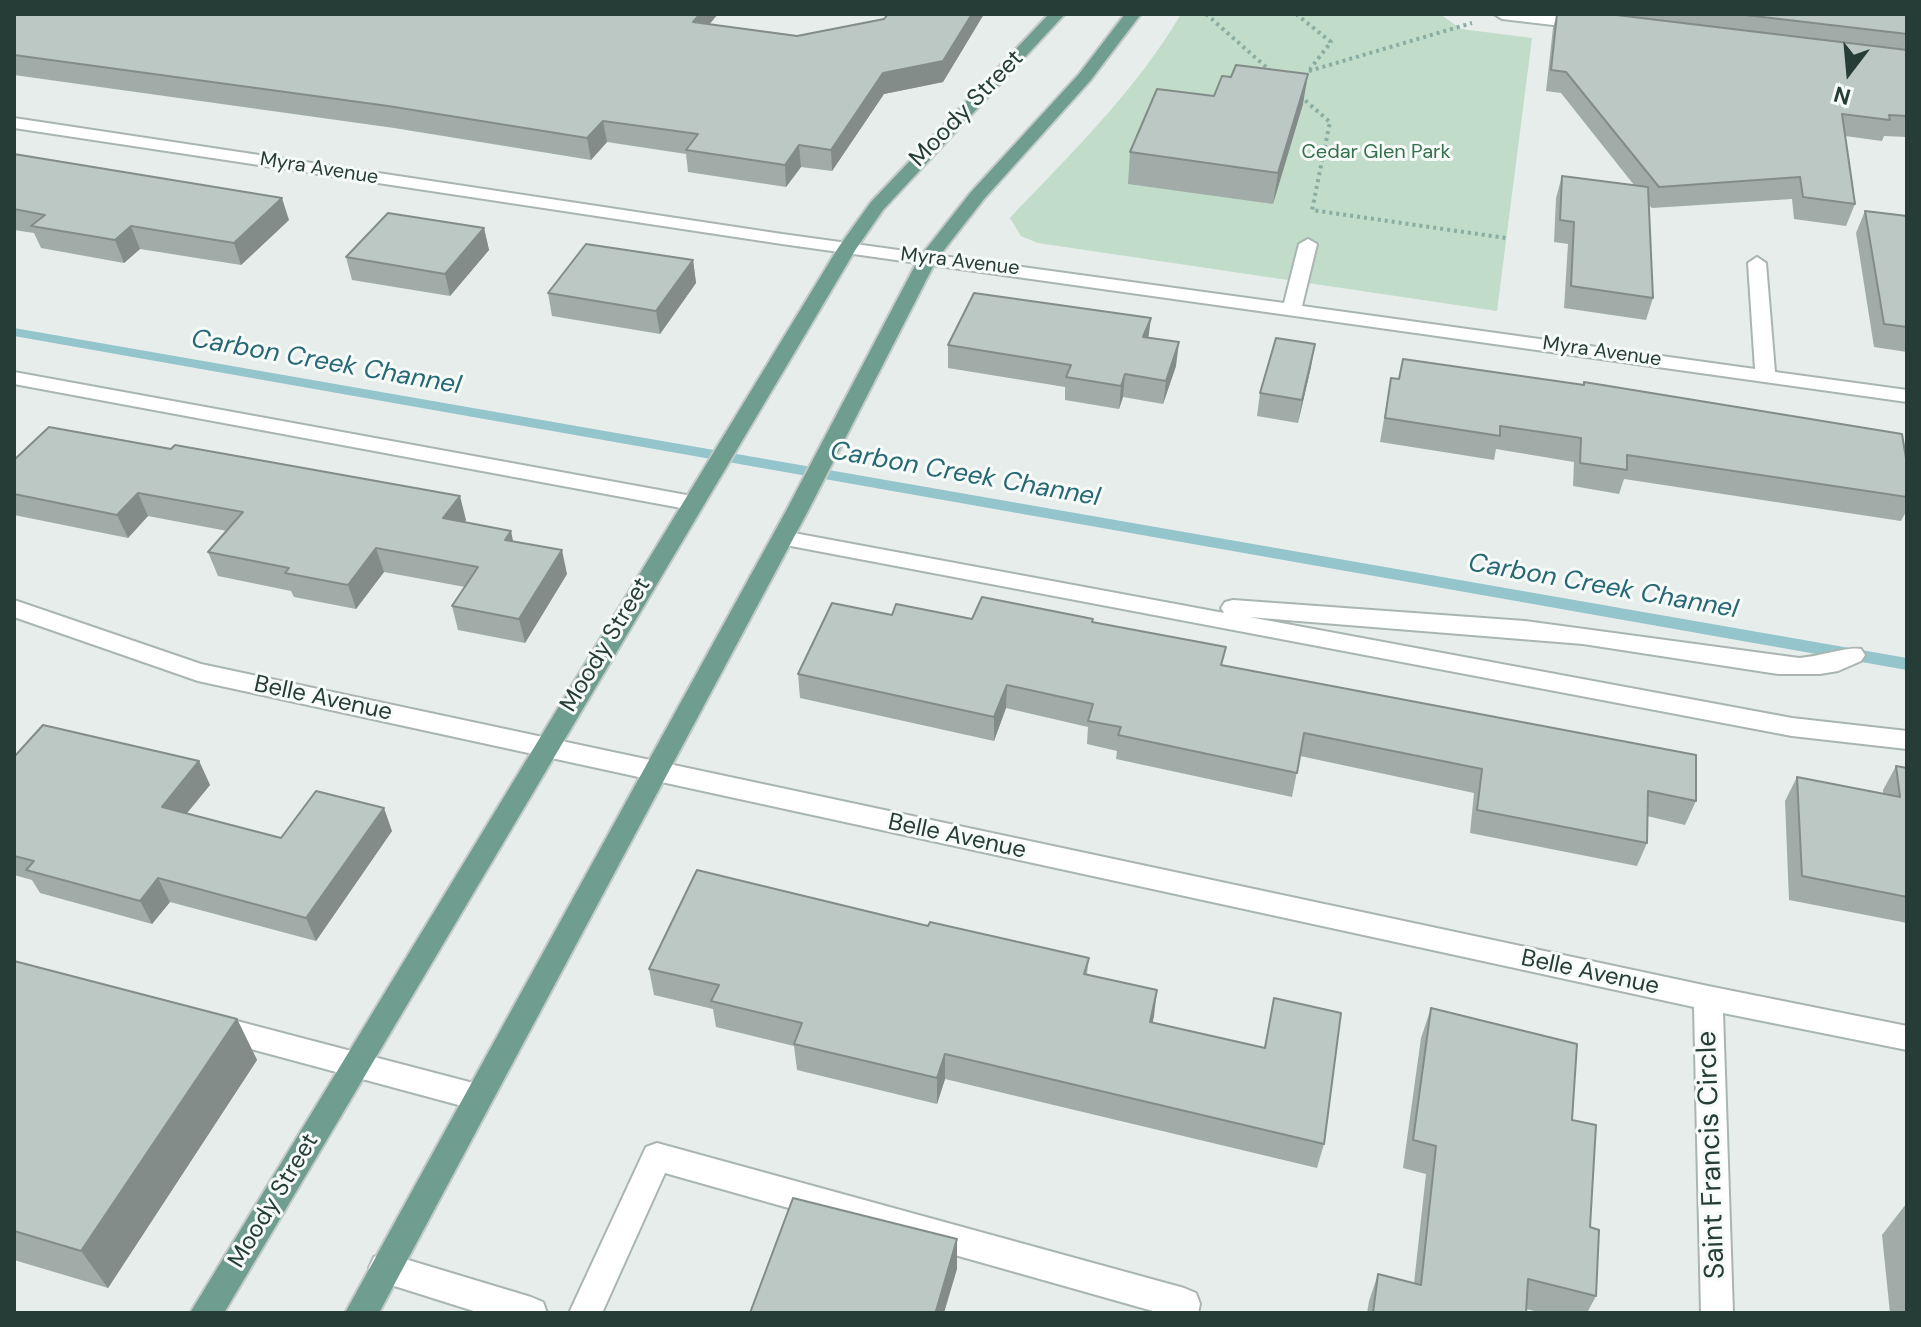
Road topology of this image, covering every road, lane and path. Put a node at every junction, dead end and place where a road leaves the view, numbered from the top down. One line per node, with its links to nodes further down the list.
1 (1057, 14): 15 (main road, Moody Street)
2 (1133, 14): 16 (main road)
3 (1206, 14): 10 (path)
4 (1296, 14): 8 (path)
5 (1502, 14): 7 (street)
6 (1474, 22): 8 (path)
7 (1611, 27)
8 (1309, 71): 9 (path)
9 (1297, 77)
10 (1285, 83)
11 (1297, 93): 13 (path)
12 (14, 123): 15 (street, Myra Avenue)
13 (1506, 238)
14 (1308, 244): 18 (street)
15 (847, 248): 16 (street, Myra Avenue); 22 (main road, Moody Street)
16 (928, 258): 18 (street, Myra Avenue); 23 (main road)
17 (1757, 263): 19 (street)
18 (1292, 308): 19 (street, Myra Avenue)
19 (1765, 375): 21 (street, Myra Avenue)
20 (14, 378): 22 (street)
21 (1907, 396)
22 (695, 497): 28 (main road, Moody Street)
23 (783, 538): 24 (street); 29 (main road)
24 (1107, 598): 26 (street); 27 (street)
25 (14, 608): 28 (street, Belle Avenue)
26 (1853, 655)
27 (1907, 740)
28 (545, 748): 29 (street, Belle Avenue); 33 (main road, Moody Street)
29 (653, 771): 30 (street, Belle Avenue); 34 (main road)
30 (1708, 998): 32 (street, Belle Avenue); 41 (street, Saint Francis Circle)
31 (192, 1022): 33 (street)
32 (1907, 1038)
33 (355, 1066): 34 (street); 36 (main road, Moody Street)
34 (477, 1097): 35 (main road)
35 (385, 1268): 37 (main road); 38 (street)
36 (206, 1313)
37 (361, 1313)
38 (531, 1313)
39 (585, 1313): 40 (street)
40 (1182, 1313)
41 (1717, 1313)

